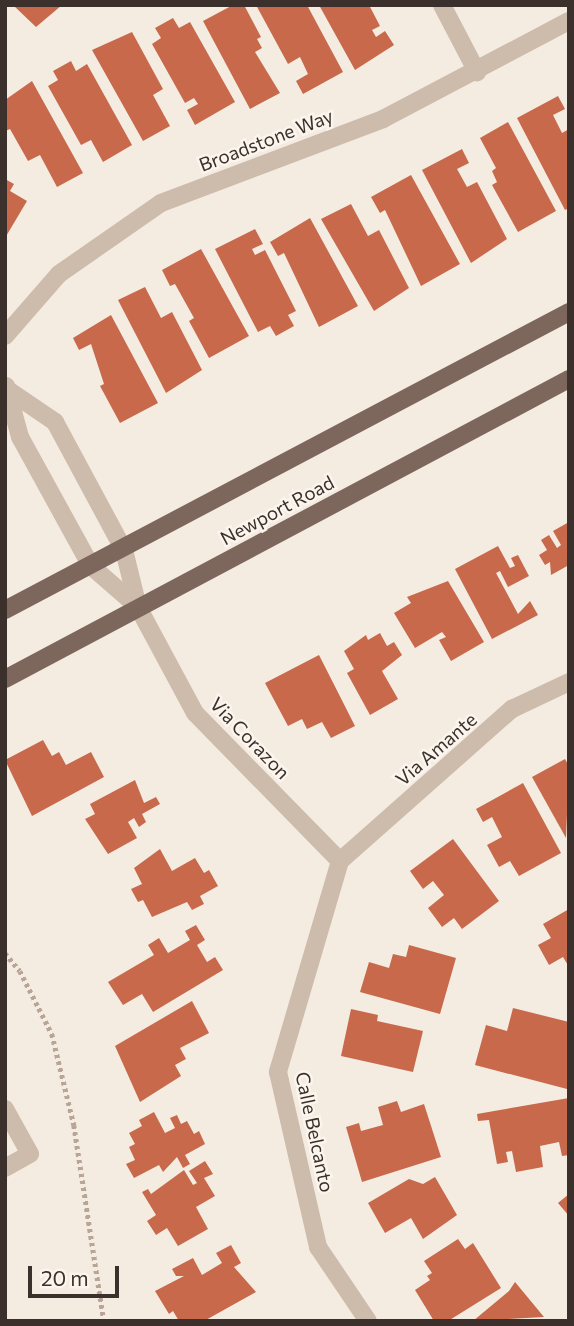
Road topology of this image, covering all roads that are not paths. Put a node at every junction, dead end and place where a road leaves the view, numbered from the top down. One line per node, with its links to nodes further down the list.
1 (442, 5): 3 (street)
2 (569, 21): 3 (street, Broadstone Way)
3 (477, 72): 5 (street, Broadstone Way)
4 (569, 312): 8 (main road, Newport Road)
5 (5, 336)
6 (569, 379): 10 (main road, Newport Road)
7 (7, 388): 8 (street, Via Corazon); 9 (street)
8 (124, 550): 9 (main road, Newport Road); 10 (street, Via Corazon)
9 (91, 566): 10 (street); 11 (main road, Newport Road)
10 (138, 607): 12 (main road, Newport Road); 14 (street, Via Corazon)
11 (5, 610)
12 (5, 679)
13 (569, 682): 14 (street, Via Amante)
14 (340, 861): 17 (street, Calle Belcanto)
15 (5, 1109): 16 (street)
16 (5, 1168)
17 (368, 1321)

